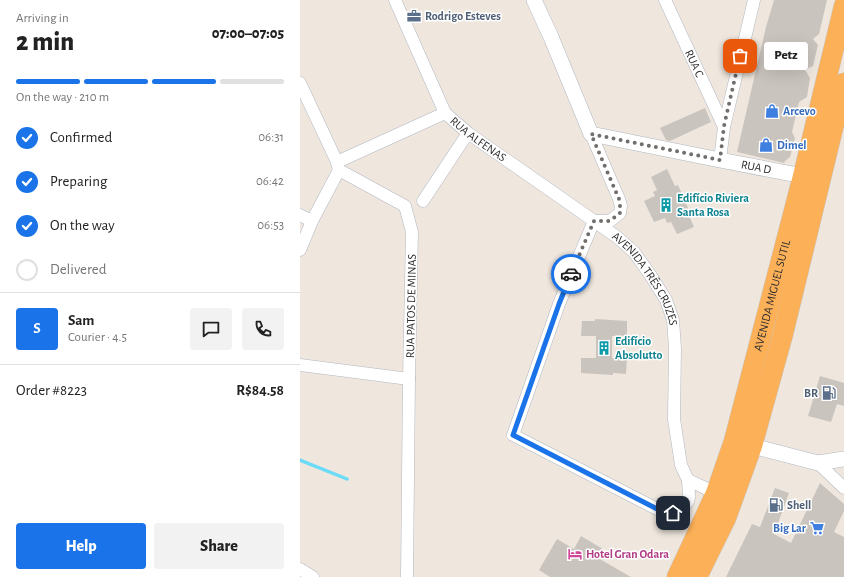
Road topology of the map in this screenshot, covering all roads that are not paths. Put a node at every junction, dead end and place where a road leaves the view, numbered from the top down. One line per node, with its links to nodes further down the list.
1 (394, 0): 8 (street, RUA ALFENAS)
2 (534, 0): 11 (street, AVENIDA TRÊS CRUZES)
3 (665, 0): 9 (street, RUA C)
4 (754, 0): 9 (street)
5 (844, 6): 14 (highway, AVENIDA MIGUEL SUTIL)
6 (300, 83): 13 (street)
7 (844, 83): 22 (highway, AVENIDA MIGUEL SUTIL)
8 (445, 113): 10 (street, RUA ALFENAS); 13 (street)
9 (724, 126): 12 (street)
10 (468, 133): 15 (street); 18 (street, RUA ALFENAS)
11 (591, 134): 12 (street, RUA D); 18 (street, AVENIDA TRÊS CRUZES)
12 (720, 160): 14 (street, RUA D)
13 (338, 166): 17 (street); 21 (street, RUA PATOS DE MINAS)
14 (802, 176): 27 (highway, AVENIDA MIGUEL SUTIL)
15 (423, 201)
16 (300, 214): 17 (street)
17 (312, 221): 19 (street)
18 (594, 221): 25 (street, AVENIDA TRÊS CRUZES); 28 (street)
19 (300, 250)
20 (300, 365): 21 (street)
21 (409, 379): 31 (street, RUA PATOS DE MINAS)
22 (752, 446): 24 (street); 33 (highway, AVENIDA MIGUEL SUTIL)
23 (844, 460): 24 (street)
24 (818, 462): 26 (street)
25 (688, 480): 27 (street); 28 (street, AVENIDA TRÊS CRUZES)
26 (844, 488)
27 (714, 496): 28 (street); 32 (highway, AVENIDA MIGUEL SUTIL)
28 (689, 501)
29 (300, 569): 30 (street)
30 (313, 577)
31 (408, 577)
32 (677, 577)
33 (697, 577)

